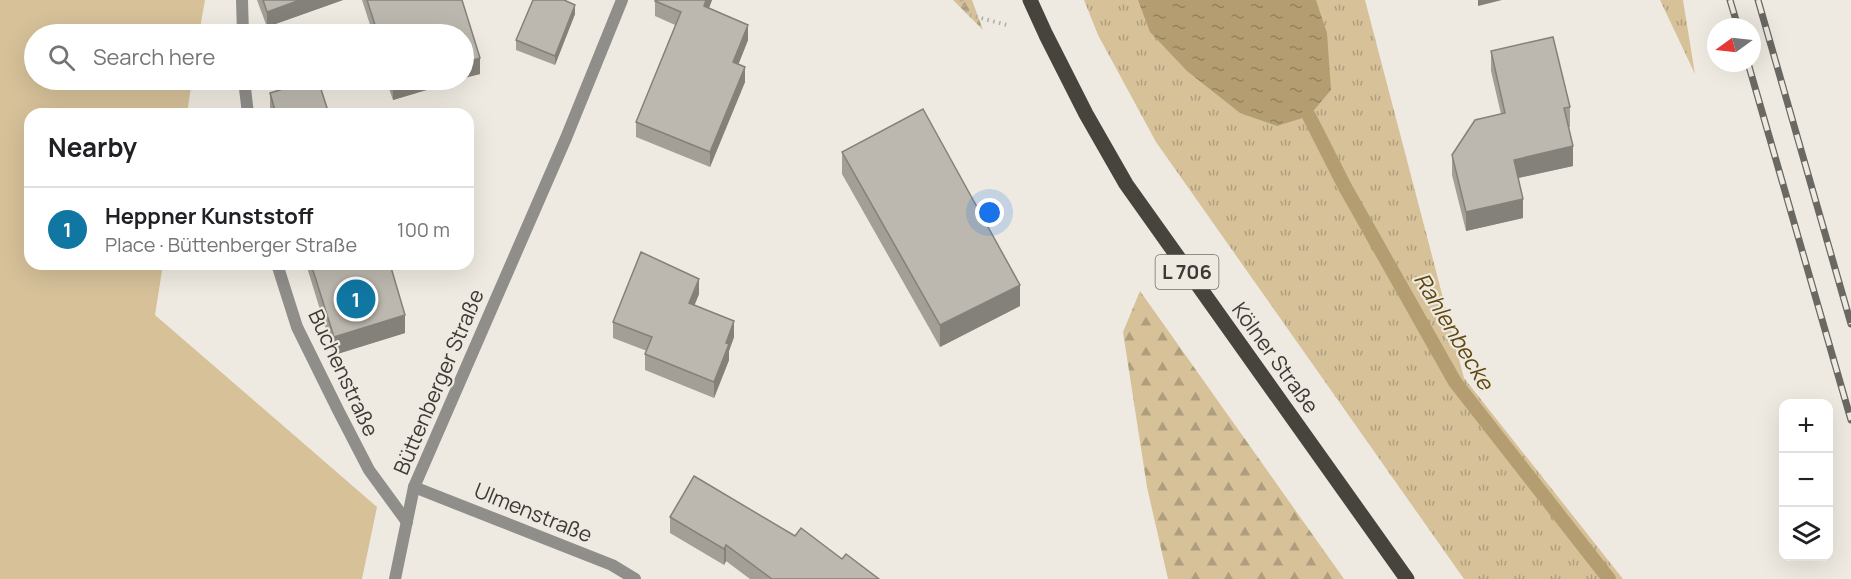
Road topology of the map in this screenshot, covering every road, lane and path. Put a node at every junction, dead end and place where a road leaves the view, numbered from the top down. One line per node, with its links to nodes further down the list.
1 (242, 0): 5 (street)
2 (622, 0): 10 (street, Büttenberger Straße)
3 (961, 0): 6 (path)
4 (1030, 0): 6 (main road, Kölner Straße / L 706)
5 (243, 24)
6 (1046, 35): 14 (main road, Kölner Straße / L 706)
7 (245, 90): 8 (street)
8 (247, 108)
9 (279, 270): 11 (street, Buchenstraße)
10 (414, 487): 11 (street, Büttenberger Straße); 13 (street, Ulmenstraße)
11 (407, 522): 12 (street, Büttenberger Straße)
12 (394, 579)
13 (635, 579)
14 (1407, 579)

